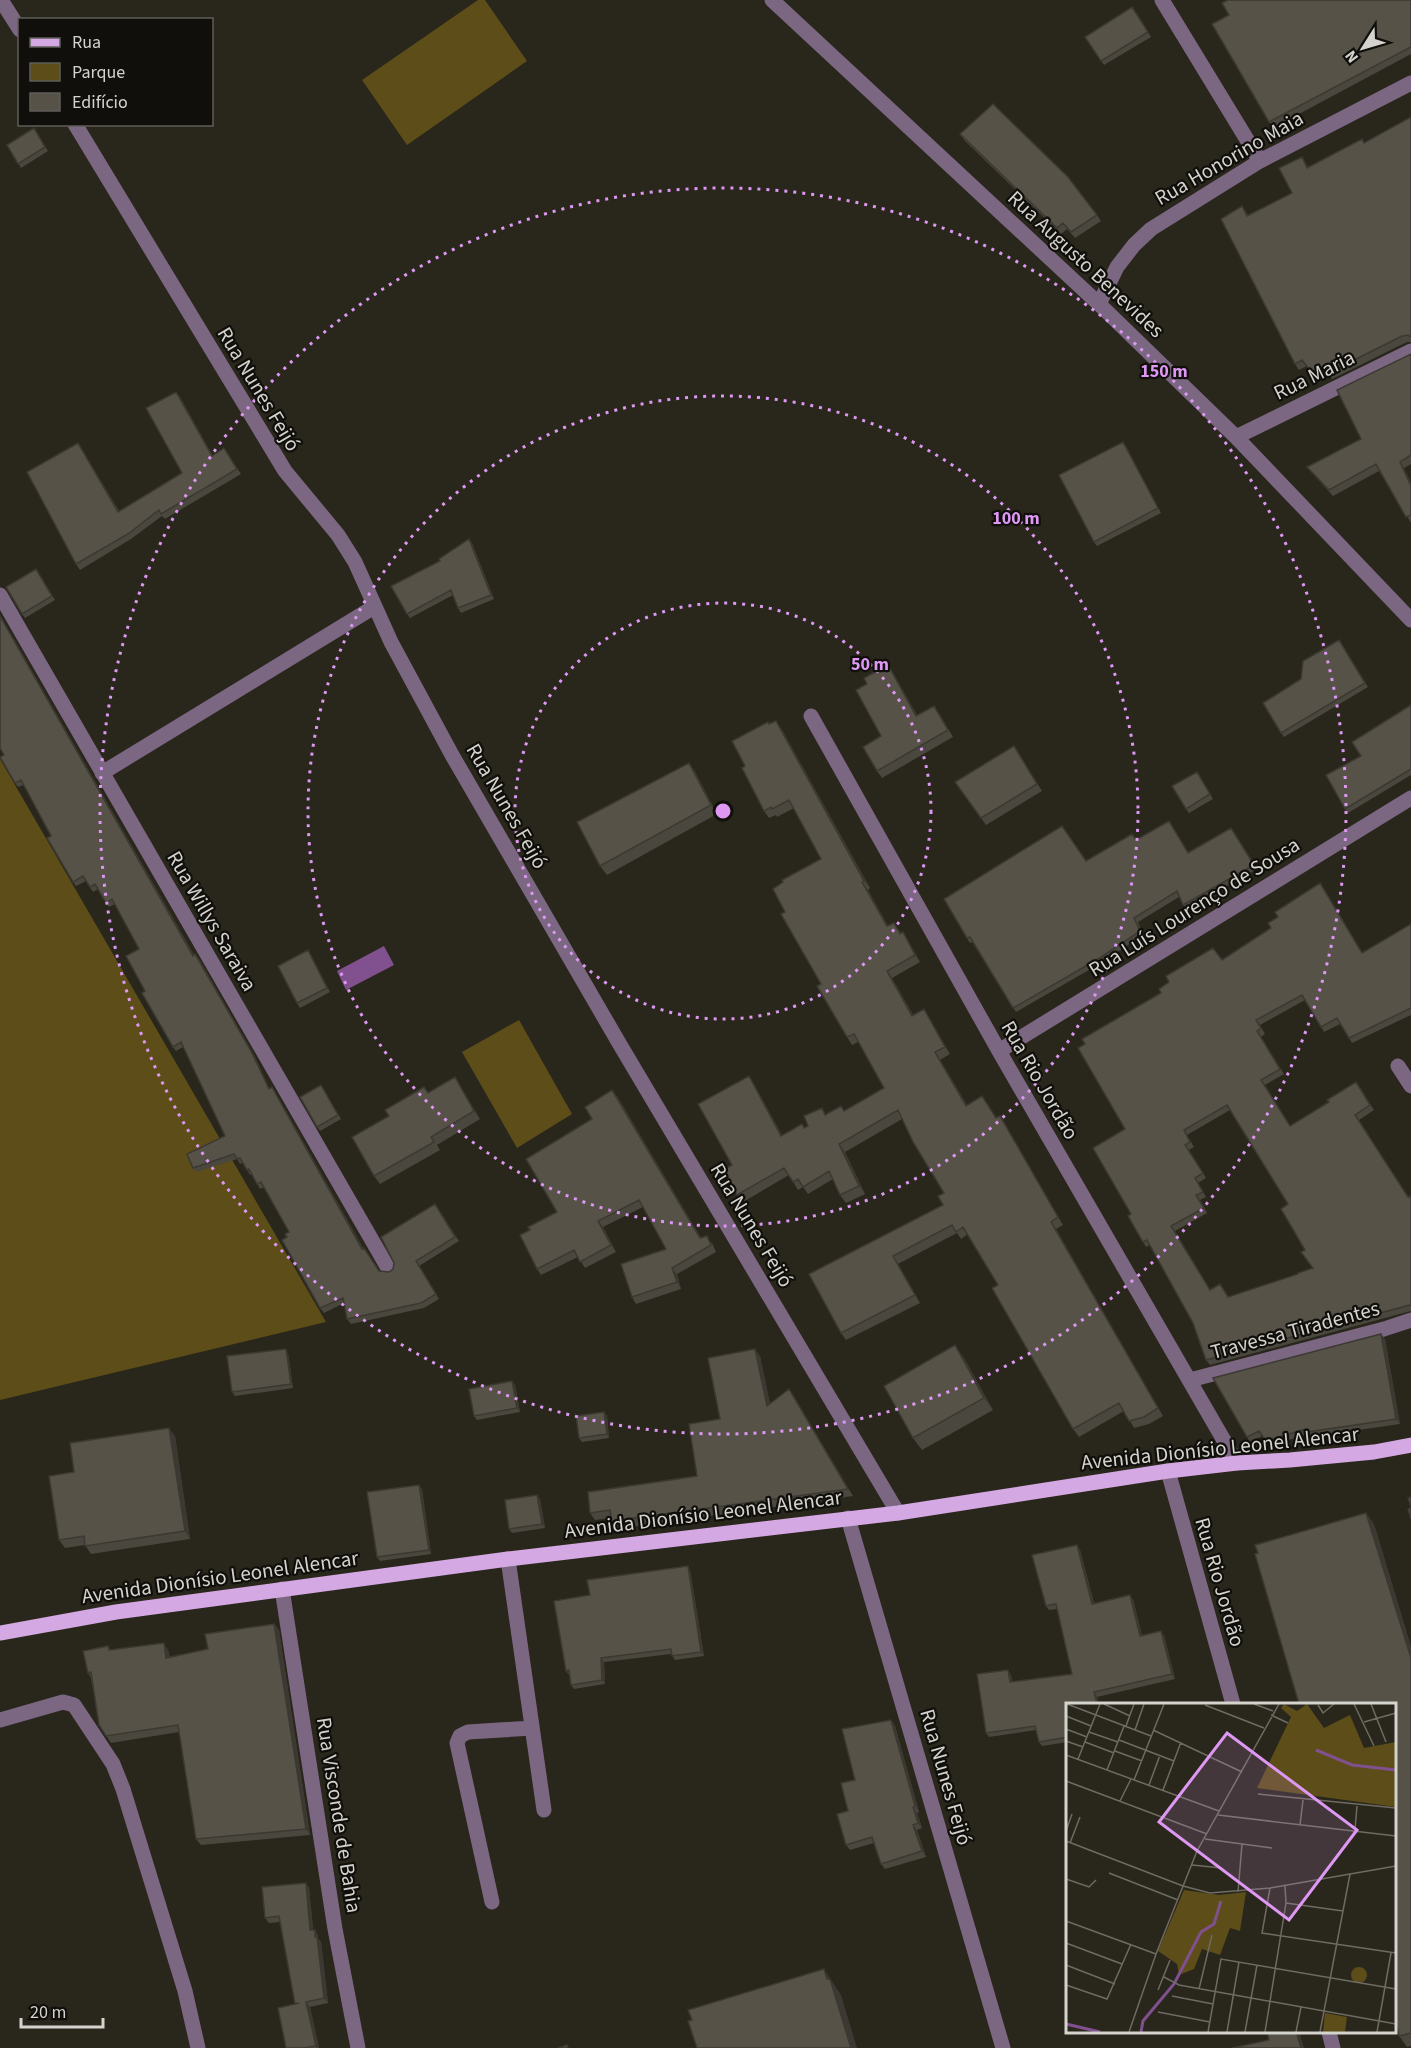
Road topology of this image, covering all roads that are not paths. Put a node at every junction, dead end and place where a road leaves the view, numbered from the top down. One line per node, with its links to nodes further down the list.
1 (0, 0): 4 (street)
2 (772, 0): 9 (street, Rua Augusto Benevides)
3 (1162, 0): 8 (street)
4 (5, 17): 5 (street)
5 (18, 28)
6 (1411, 83): 8 (street, Rua Honorino Maia)
7 (76, 126): 13 (street, Rua Nunes Feijó)
8 (1260, 160): 9 (street, Rua Honorino Maia)
9 (1099, 303): 11 (street, Rua Augusto Benevides)
10 (1411, 351): 11 (street, Rua Maria)
11 (1236, 437): 14 (street, Rua Augusto Benevides)
12 (0, 595): 16 (street, Rua Willys Saraiva)
13 (374, 608): 16 (street); 27 (street, Rua Nunes Feijó)
14 (1411, 620)
15 (811, 716): 18 (street, Rua Rio Jordão)
16 (102, 772): 21 (street, Rua Willys Saraiva)
17 (1411, 798): 18 (street, Rua Luís Lourenço de Sousa)
18 (999, 1051): 23 (street, Rua Rio Jordão)
19 (1398, 1066): 20 (street)
20 (1411, 1086)
21 (388, 1268)
22 (1411, 1320): 23 (street, Travessa Tiradentes)
23 (1190, 1380): 25 (street, Rua Rio Jordão)
24 (1411, 1445): 25 (main road, Avenida Dionísio Leonel Alencar)
25 (1237, 1463): 26 (main road, Avenida Dionísio Leonel Alencar)
26 (1168, 1471): 27 (main road, Avenida Dionísio Leonel Alencar); 32 (street, Rua Rio Jordão)
27 (898, 1513): 28 (main road, Avenida Dionísio Leonel Alencar)
28 (848, 1518): 29 (main road, Avenida Dionísio Leonel Alencar); 40 (street, Rua Nunes Feijó)
29 (508, 1558): 30 (main road, Avenida Dionísio Leonel Alencar); 34 (street)
30 (282, 1589): 31 (main road, Avenida Dionísio Leonel Alencar); 39 (street, Rua Visconde de Bahia)
31 (0, 1633)
32 (1233, 1703)
33 (0, 1720): 38 (street)
34 (532, 1728): 35 (street); 36 (street)
35 (544, 1810)
36 (492, 1902)
37 (1330, 2033): 41 (street)
38 (198, 2048)
39 (358, 2048)
40 (1003, 2048)
41 (1334, 2048)

